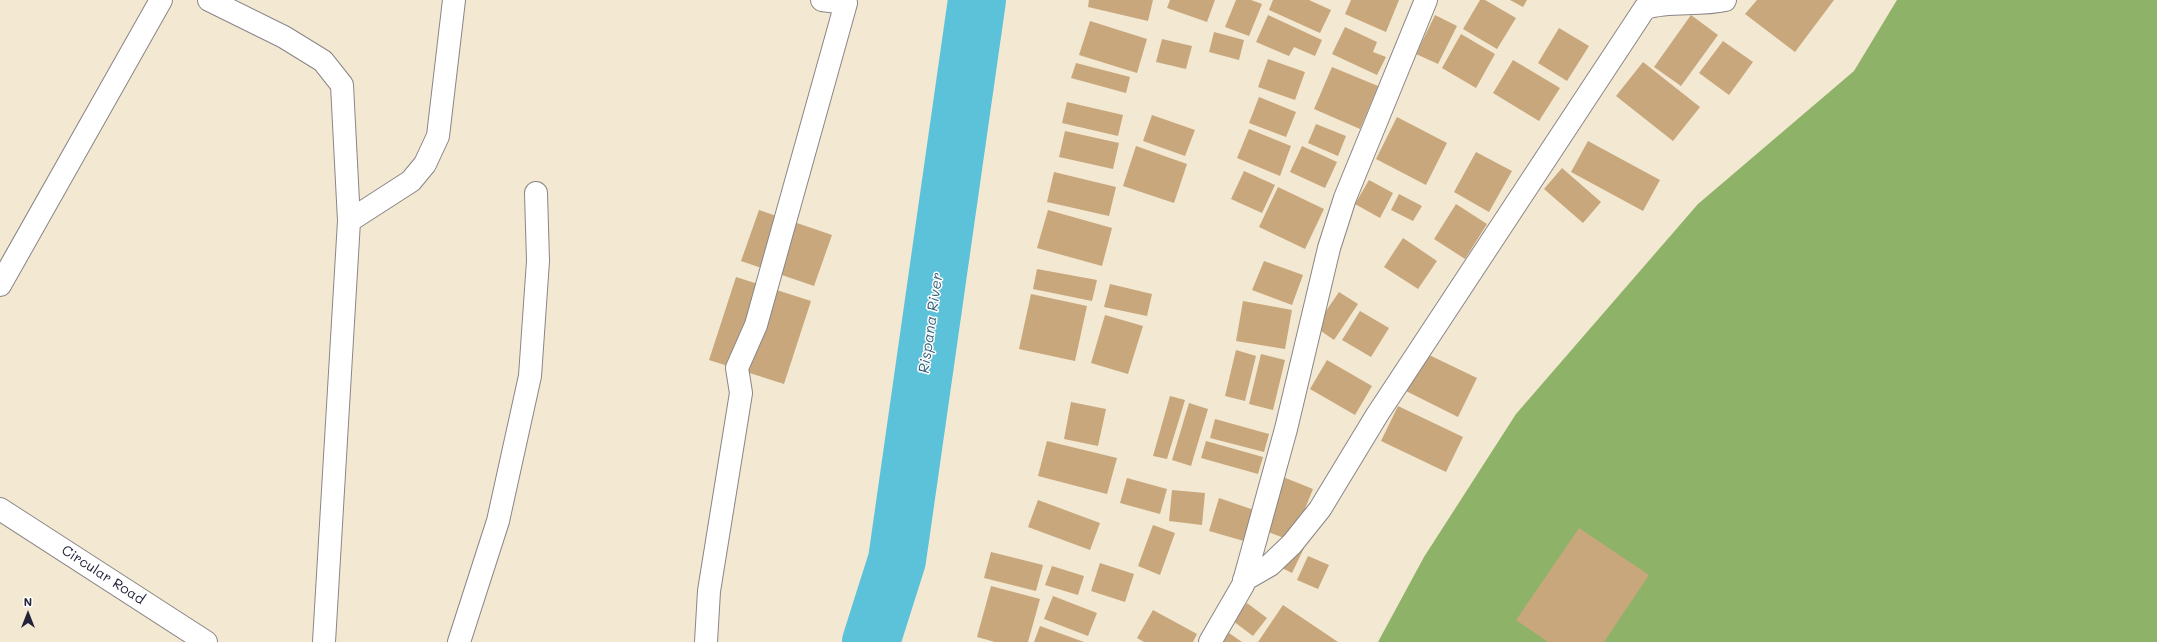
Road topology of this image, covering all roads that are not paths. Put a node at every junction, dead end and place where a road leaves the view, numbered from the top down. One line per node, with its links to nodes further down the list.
1 (161, 0): 10 (street)
2 (209, 0): 9 (street)
3 (454, 0): 9 (street)
4 (822, 0): 7 (street)
5 (1426, 0): 12 (street)
6 (1725, 0): 12 (street)
7 (846, 1): 16 (street)
8 (536, 193): 15 (street)
9 (349, 221): 14 (street)
10 (0, 285)
11 (1, 512): 13 (street, Circular Road)
12 (1244, 580): 17 (street)
13 (206, 642)
14 (324, 642)
15 (459, 642)
16 (706, 642)
17 (1210, 642)

